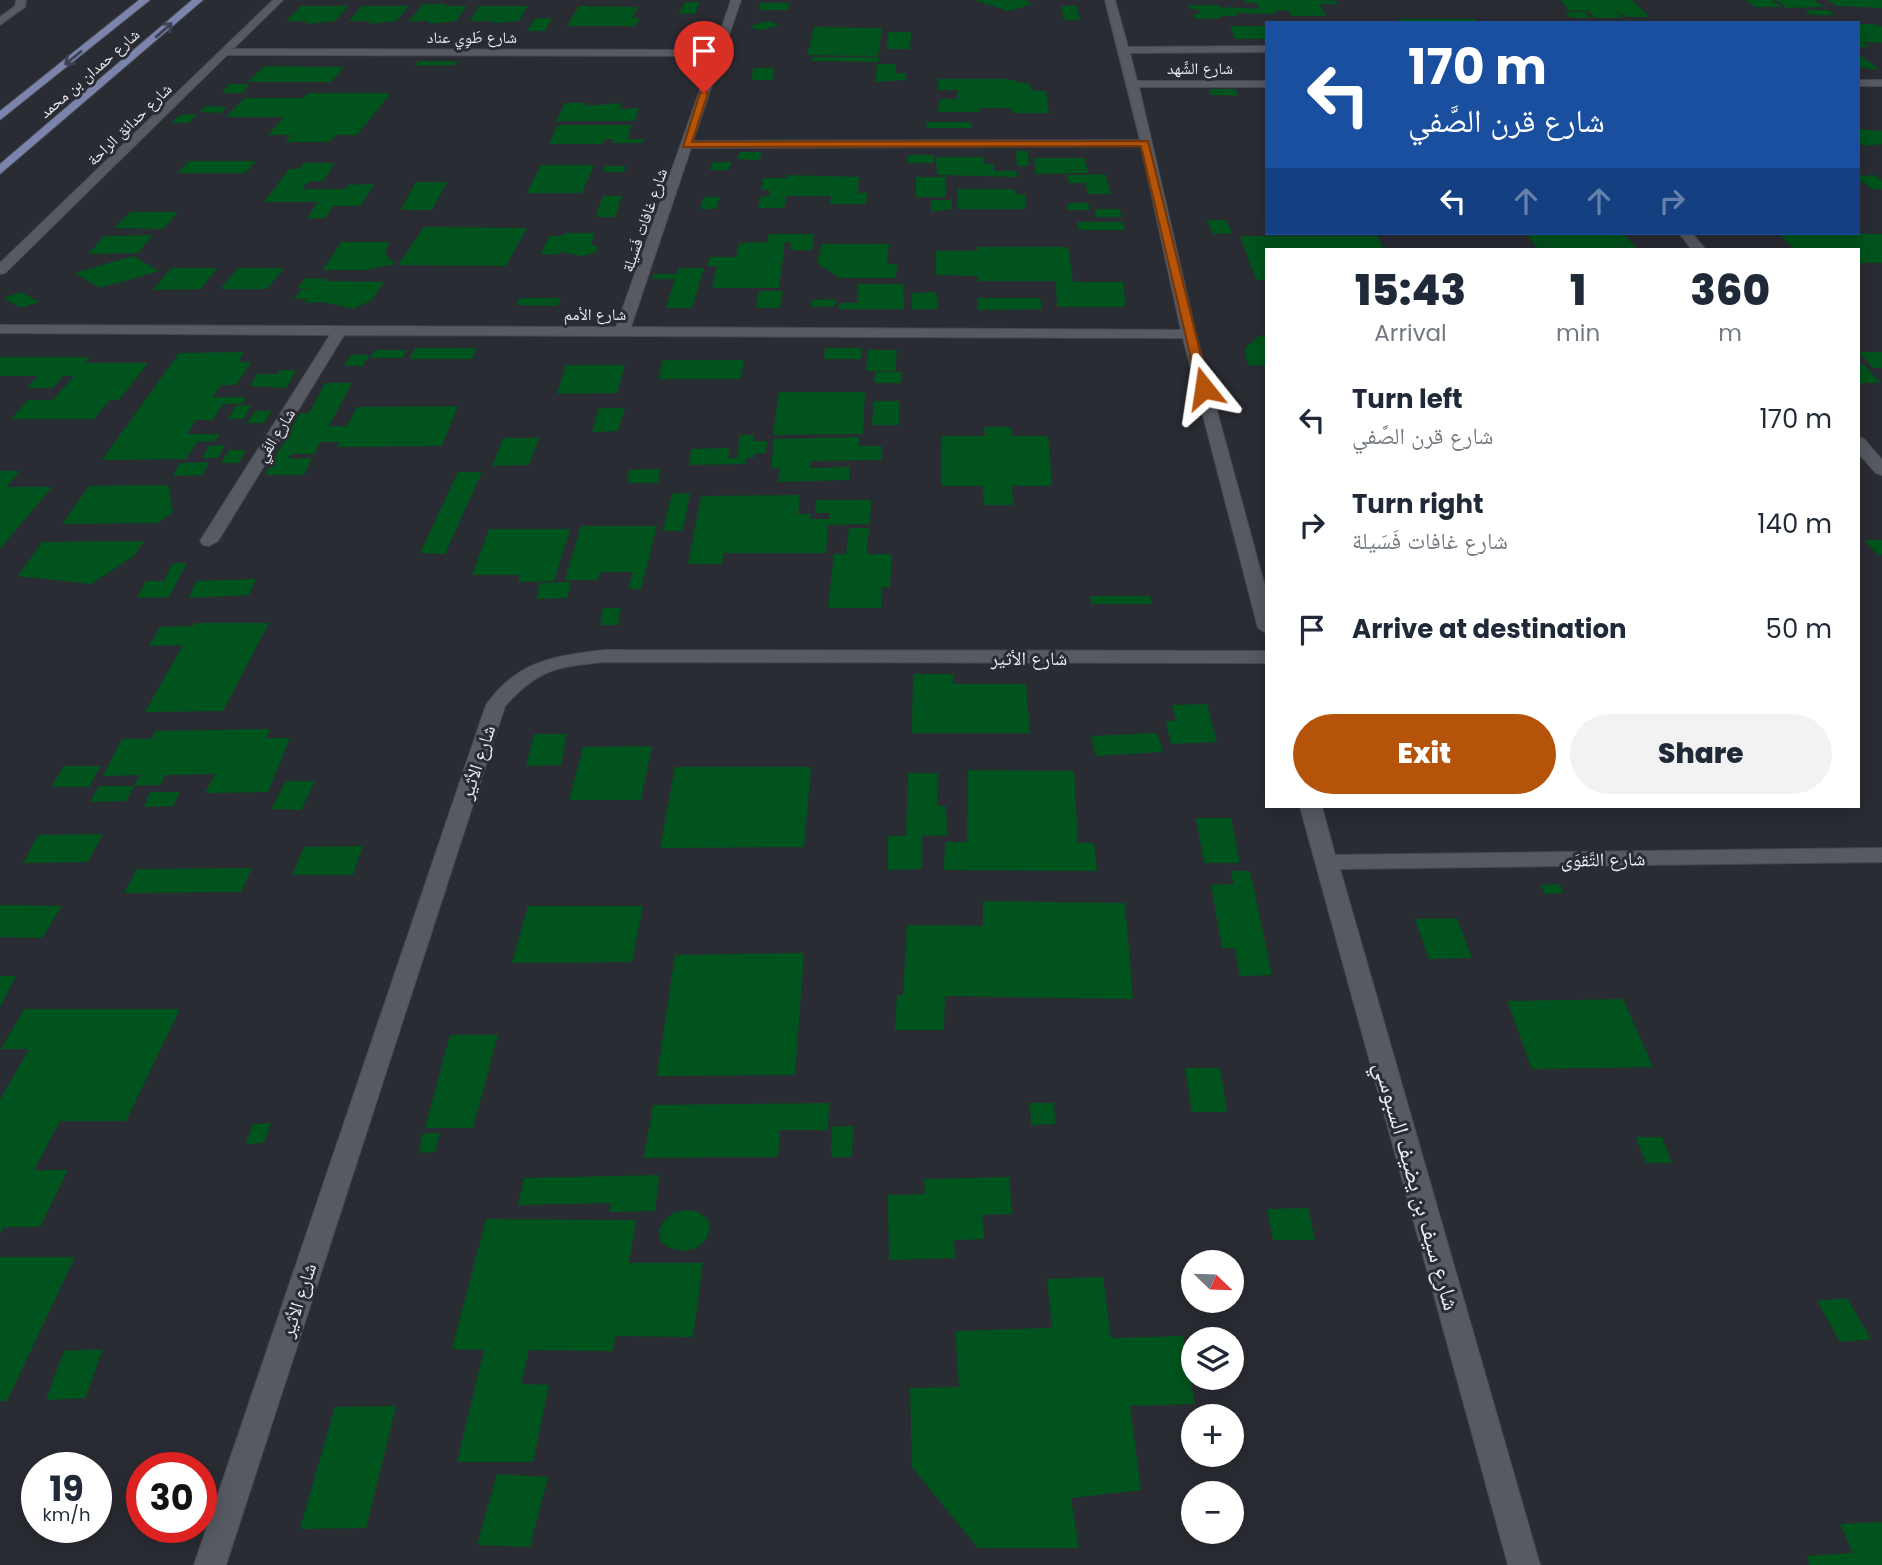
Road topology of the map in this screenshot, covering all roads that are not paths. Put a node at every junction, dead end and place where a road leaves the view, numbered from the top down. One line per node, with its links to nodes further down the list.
1 (21, 0): 9 (street)
2 (145, 0): 8 (main road, شارع حمدان بن محمد)
3 (198, 0): 21 (main road, شارع حمدان بن محمد, one-way to 3)
4 (278, 0): 12 (street, شارع حدائق الراحة)
5 (736, 0): 13 (street, شارع غافات فَسَيلة)
6 (1110, 0): 11 (street)
7 (124, 2): 8 (main road)
8 (120, 20): 18 (main road, شارع حمدان بن محمد, one-way to 18)
9 (0, 22)
10 (1265, 49): 11 (street)
11 (1123, 50): 14 (street)
12 (226, 52): 13 (street, شارع طَوِي عناد); 22 (street, شارع حدائق الراحة)
13 (718, 53): 20 (street, شارع غافات فَسَيلة)
14 (1133, 83): 15 (street, شارع الشَّهد); 19 (street)
15 (1265, 83)
16 (1860, 83): 17 (street)
17 (1882, 83)
18 (0, 117)
19 (1145, 143): 20 (street); 26 (street)
20 (687, 145): 25 (street, شارع غافات فَسَيلة)
21 (0, 170)
22 (0, 270)
23 (0, 329): 24 (street, شارع الأمم)
24 (340, 330): 25 (street, شارع الأمم); 29 (street, شارع الفَي)
25 (622, 332): 26 (street, شارع الأمم)
26 (1189, 334): 30 (street)
27 (1860, 444): 28 (street)
28 (1882, 470)
29 (209, 541)
30 (1265, 620)
31 (1265, 657): 35 (street, شارع الأثير)
32 (1311, 808): 34 (street, شارع سيف بن يضيف السبوسي)
33 (1882, 855): 34 (street, شارع التَّقوَى)
34 (1325, 862): 36 (street, شارع سيف بن يضيف السبوسي)
35 (210, 1565)
36 (1524, 1565)

